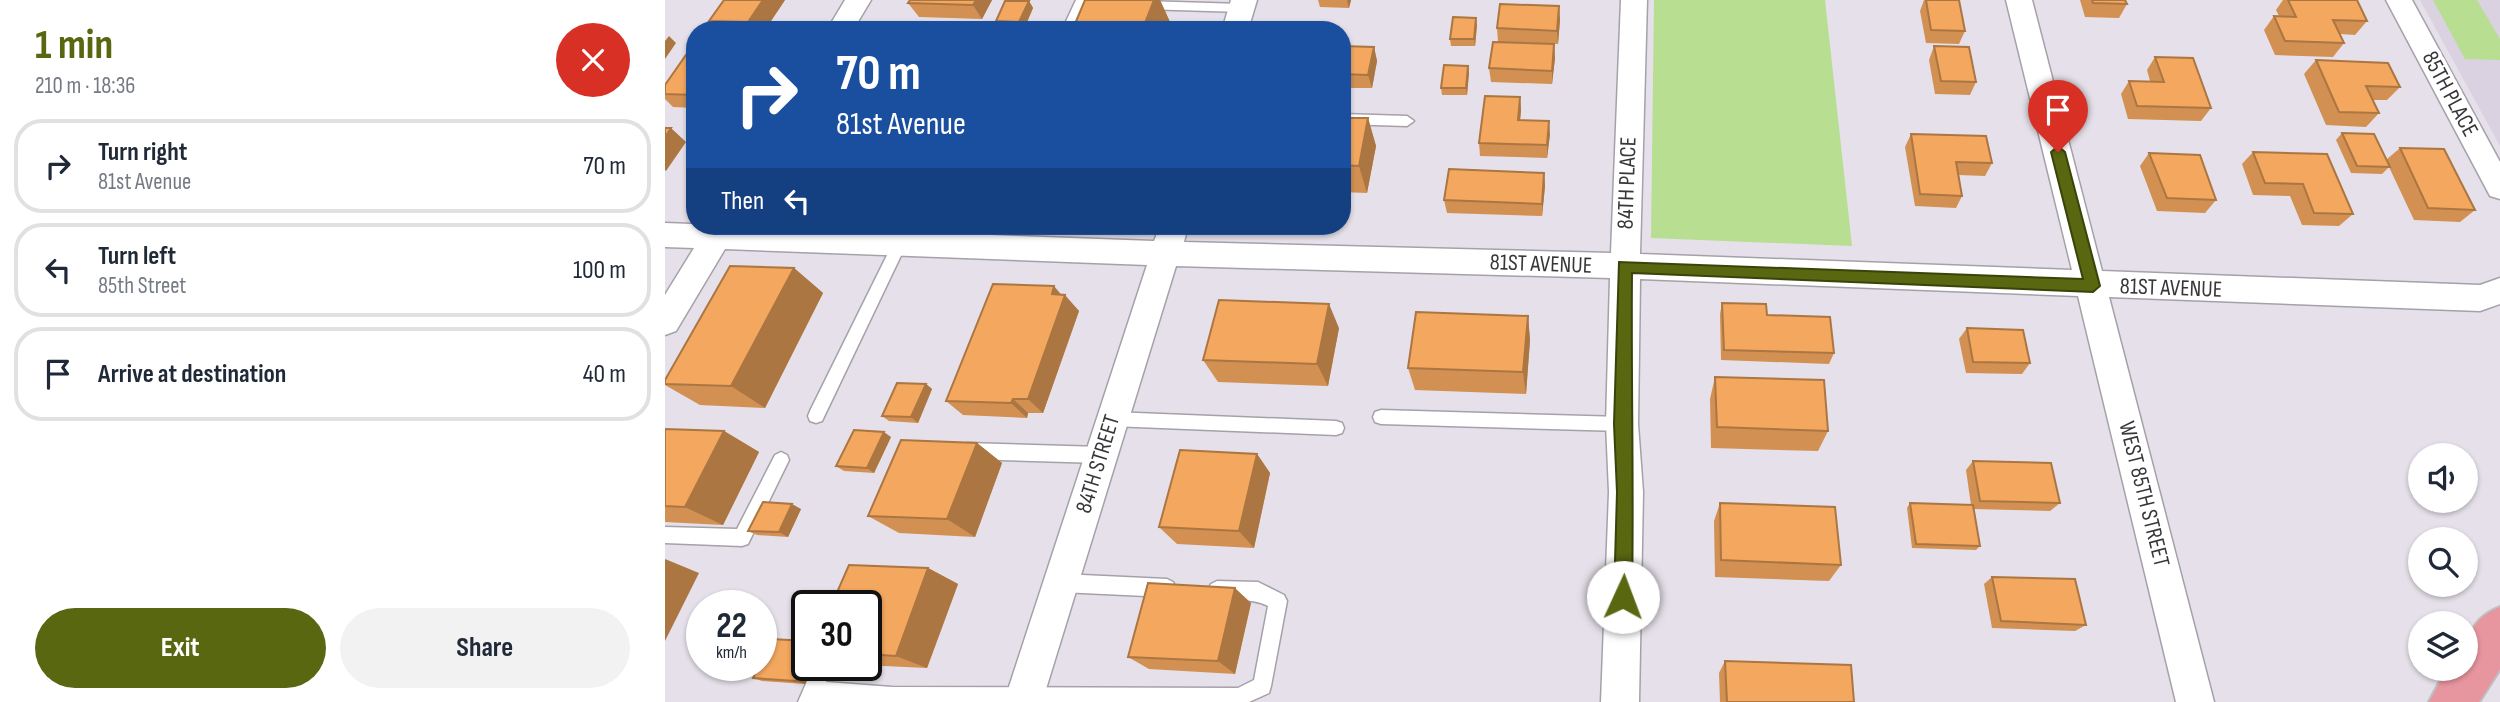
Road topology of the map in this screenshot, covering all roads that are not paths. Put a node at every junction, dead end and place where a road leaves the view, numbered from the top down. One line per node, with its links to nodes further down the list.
1 (858, 0): 8 (street)
2 (1634, 0): 19 (street, 84TH PLACE)
3 (2019, 0): 20 (street, WEST 85TH STREET)
4 (2399, 0): 12 (street, 85TH PLACE)
5 (1085, 2): 9 (lane)
6 (1132, 5): 7 (lane)
7 (1240, 13)
8 (845, 21)
9 (1073, 21)
10 (1351, 119): 11 (lane)
11 (1407, 121)
12 (2500, 188)
13 (686, 233): 14 (street, 81ST AVENUE)
14 (665, 235)
15 (718, 235): 22 (street)
16 (780, 235): 18 (street, 81ST AVENUE)
17 (1169, 240): 18 (street, 81ST AVENUE); 19 (street, 81ST AVENUE); 25 (street, 84TH STREET)
18 (900, 243): 23 (lane)
19 (1625, 267): 20 (street, 81ST AVENUE); 26 (street, 84TH PLACE)
20 (2093, 286): 21 (street, 81ST AVENUE); 37 (street, WEST 85TH STREET)
21 (2500, 291)
22 (665, 322)
23 (816, 416)
24 (1381, 417): 26 (lane)
25 (1112, 419): 27 (lane); 29 (street, 84TH STREET)
26 (1622, 424): 36 (street, 84TH PLACE)
27 (1336, 428)
28 (951, 450): 29 (lane)
29 (1101, 455): 32 (street, 84TH STREET)
30 (781, 460): 31 (lane)
31 (665, 535)
32 (1061, 583): 35 (street, 84TH STREET); 35 (lane)
33 (2500, 629): 38 (highway)
34 (810, 696): 35 (lane)
35 (1024, 699)
36 (1620, 702)
37 (2195, 702)
38 (2452, 702)

